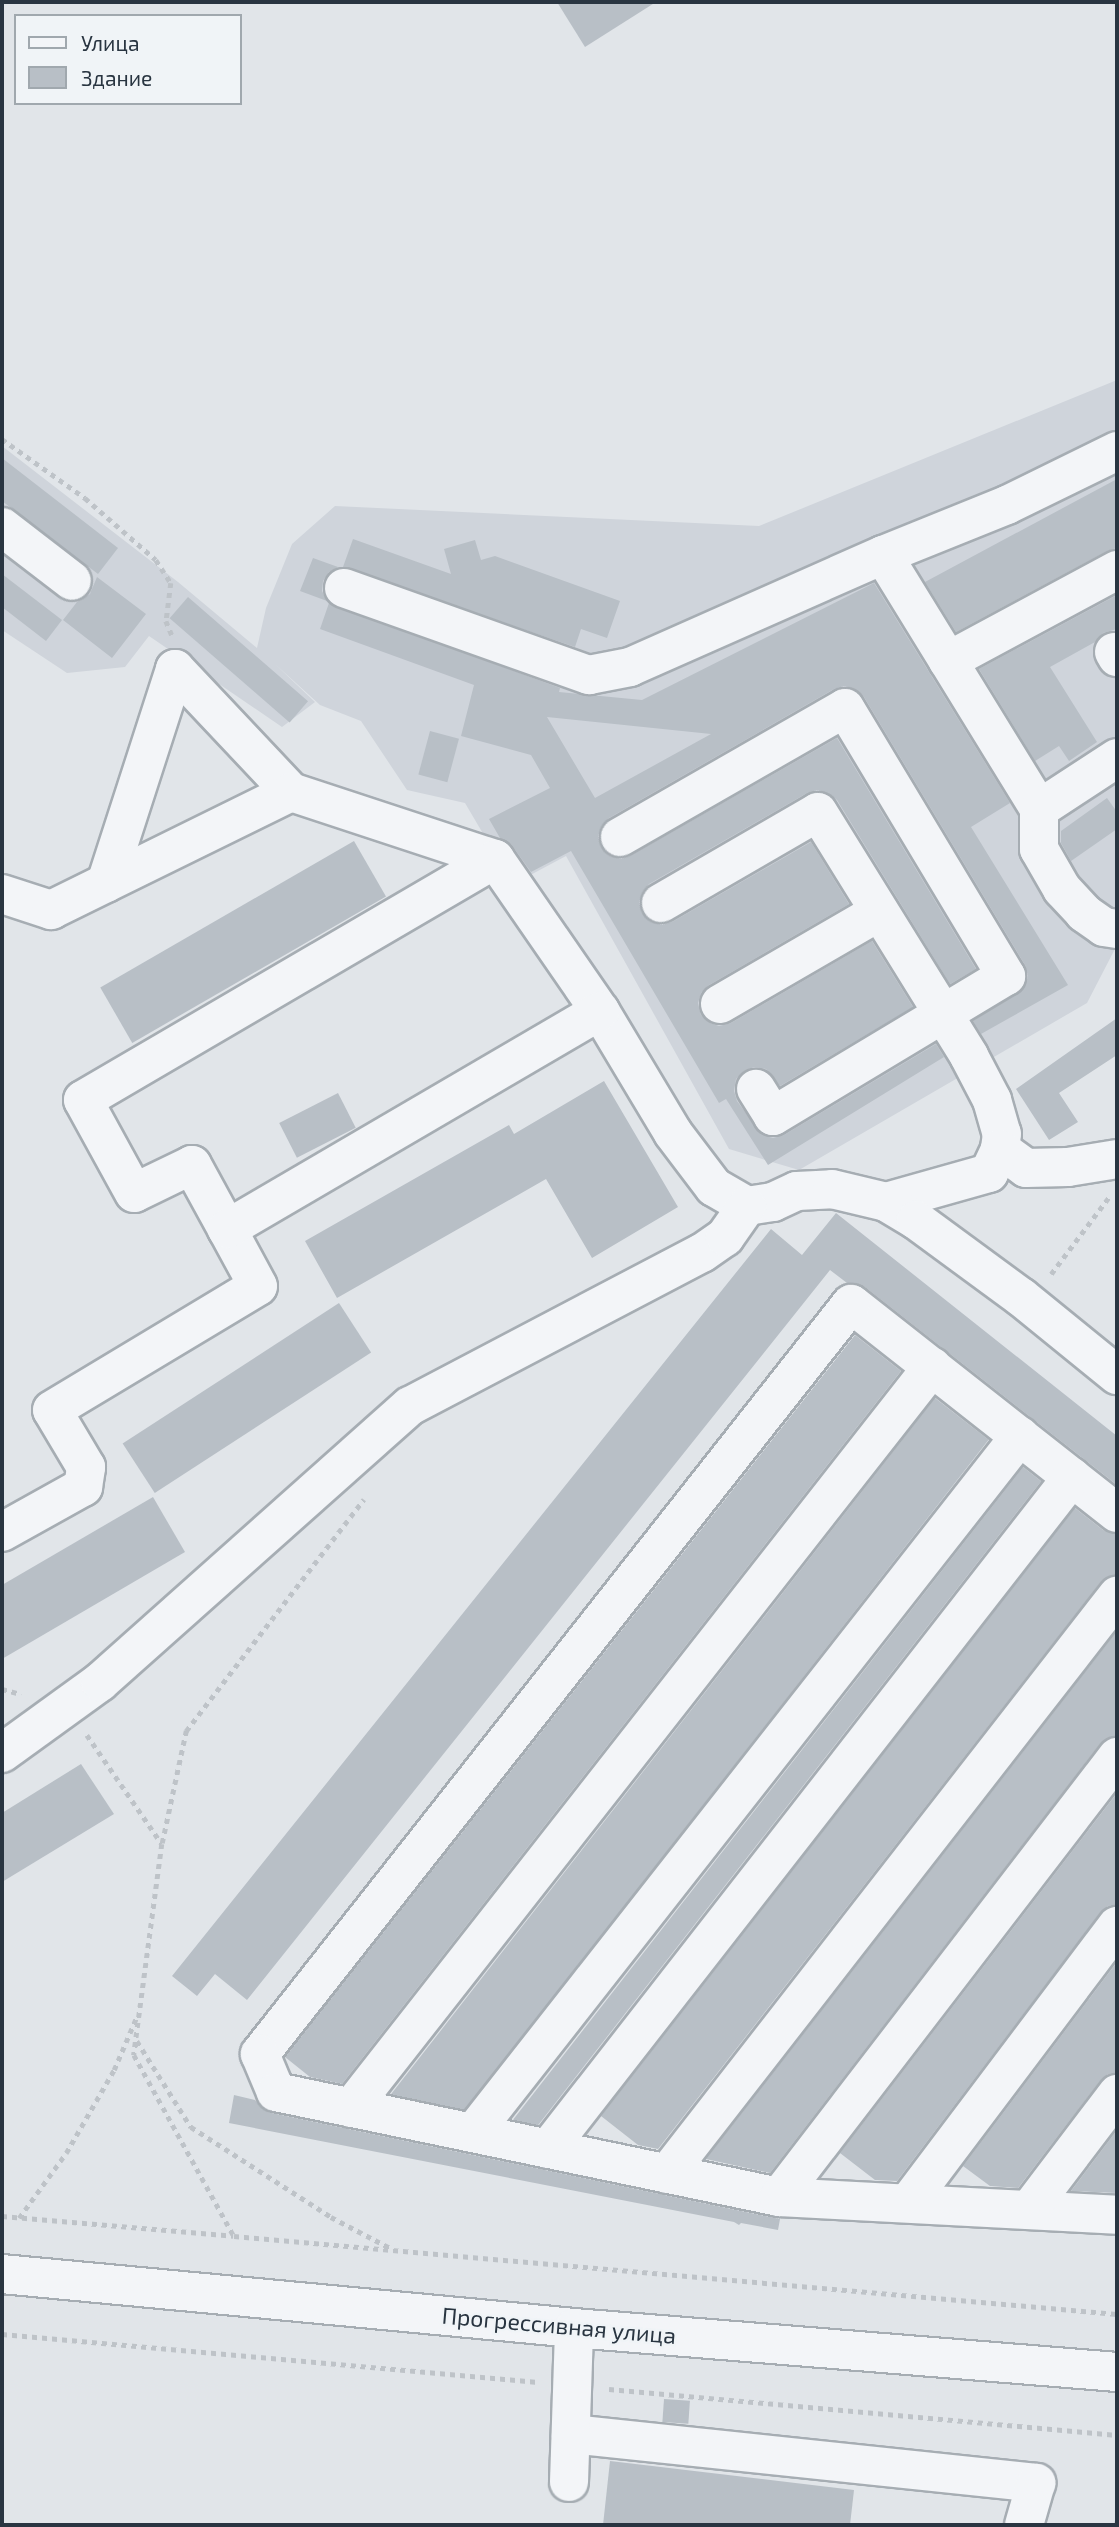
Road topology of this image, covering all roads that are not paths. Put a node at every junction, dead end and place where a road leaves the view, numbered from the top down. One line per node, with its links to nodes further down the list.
1 (1117, 451): 3 (street)
2 (2, 527): 5 (street)
3 (883, 555): 6 (street); 7 (street)
4 (1117, 570): 7 (street)
5 (72, 581)
6 (344, 588)
7 (948, 661): 10 (street)
8 (1117, 758): 10 (street)
9 (291, 792): 12 (street); 13 (street); 13 (street)
10 (1039, 809): 17 (street)
11 (620, 837): 20 (street)
12 (495, 859): 19 (street); 26 (street)
13 (106, 883): 14 (street)
14 (2, 894)
15 (661, 903): 16 (street)
16 (878, 912): 18 (street); 20 (street)
17 (1117, 929)
18 (720, 1004)
19 (600, 1011): 25 (street); 26 (street)
20 (942, 1015): 21 (street); 23 (street)
21 (756, 1089)
22 (1117, 1159): 23 (street)
23 (1005, 1163): 24 (street)
24 (886, 1202): 25 (street); 28 (street)
25 (747, 1206): 34 (street)
26 (227, 1229): 32 (street)
27 (932, 1367): 29 (street); 38 (street); 38 (street)
28 (1117, 1375)
29 (1020, 1436): 30 (street); 39 (street)
30 (1072, 1477): 31 (street); 40 (street)
31 (1117, 1513)
32 (2, 1532)
33 (1117, 1596): 41 (street)
34 (2, 1753)
35 (1117, 1757): 42 (street)
36 (1117, 1926): 43 (street)
37 (1117, 2094): 44 (street)
38 (351, 2108): 39 (street)
39 (473, 2133): 40 (street)
40 (548, 2149): 41 (street)
41 (667, 2174): 42 (street)
42 (779, 2197): 43 (street)
43 (908, 2203): 44 (street)
44 (1029, 2210): 45 (street)
45 (1117, 2215)
46 (2, 2274): 47 (street, Прогрессивная улица)
47 (574, 2328): 48 (street, Прогрессивная улица); 49 (street)
48 (1117, 2372)
49 (570, 2434): 50 (street); 51 (street)
50 (569, 2482)
51 (1024, 2525)

